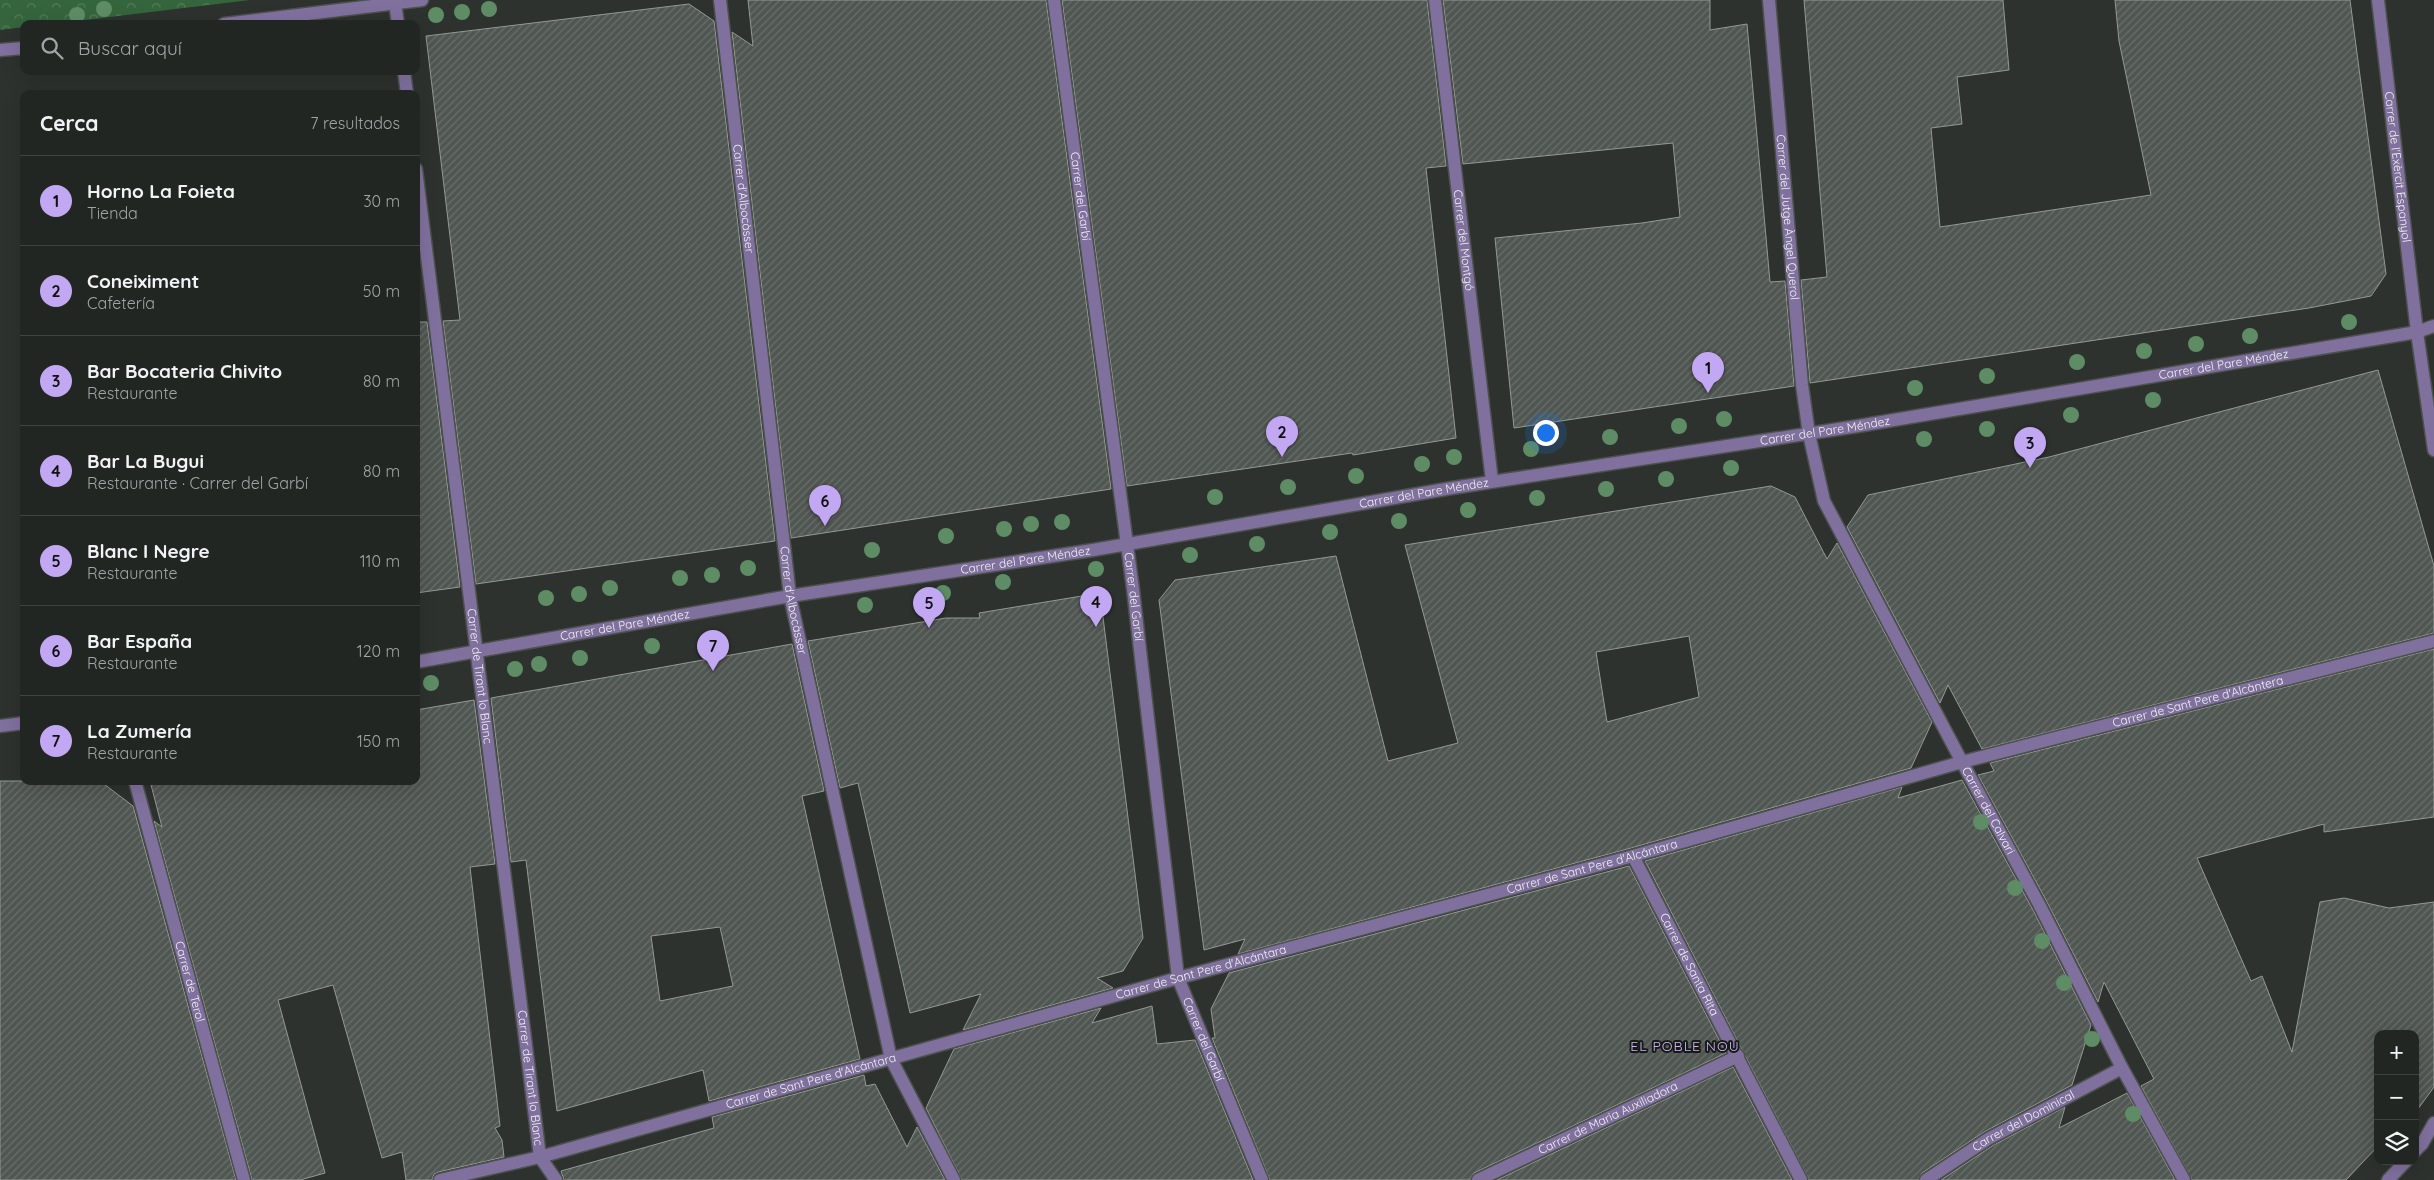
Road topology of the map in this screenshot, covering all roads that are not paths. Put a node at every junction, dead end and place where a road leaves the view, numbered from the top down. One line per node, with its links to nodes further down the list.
1 (422, 0): 7 (street)
2 (720, 0): 21 (street, Carrer d'Albocàsser)
3 (1054, 0): 20 (street, Carrer del Garbí)
4 (1435, 0): 19 (street, Carrer del Montgó)
5 (1769, 0): 17 (street, Carrer del Jutge Àngel Querol)
6 (2378, 0): 16 (street, Carrer de l'Exèrcit Espanyol)
7 (395, 3): 8 (street); 9 (street)
8 (257, 20)
9 (397, 20)
10 (20, 48): 11 (street)
11 (0, 50)
12 (405, 75): 13 (street)
13 (406, 90)
14 (420, 200): 23 (street, Carrer de Tirant lo Blanc)
15 (2434, 326): 16 (street, Carrer del Pare Méndez)
16 (2417, 332): 17 (street, Carrer del Pare Méndez); 18 (street, Carrer de l'Exèrcit Espanyol)
17 (1809, 434): 19 (street, Carrer del Pare Méndez); 27 (street, Carrer del Calvari)
18 (2434, 450)
19 (1492, 481): 20 (street, Carrer del Pare Méndez)
20 (1126, 543): 21 (street, Carrer del Pare Méndez); 30 (street, Carrer del Garbí)
21 (790, 596): 23 (street, Carrer del Pare Méndez); 32 (street, Carrer d'Albocàsser)
22 (2434, 641): 27 (street, Carrer de Sant Pere d'Alcàntera)
23 (478, 652): 24 (street, Carrer del Pare Méndez); 36 (street, Carrer de Tirant lo Blanc)
24 (420, 661)
25 (20, 724): 26 (street)
26 (0, 726)
27 (1962, 762): 29 (street, Carrer de Sant Pere d'Alcántara); 33 (street, Carrer del Calvari)
28 (136, 785): 39 (street, Carrer de Terol)
29 (1634, 856): 30 (street, Carrer de Sant Pere d'Alcántara); 31 (street, Carrer de Santa Rita)
30 (1178, 978): 32 (street, Carrer de Sant Pere d'Alcántara); 43 (street, Carrer del Garbí)
31 (1738, 1056): 44 (street, Carrer de Maria Auxiliadora); 45 (street, Carrer de Santa Rita)
32 (891, 1059): 36 (street, Carrer de Sant Pere d'Alcántara); 42 (street, Carrer d'Albocàsser)
33 (2122, 1068): 46 (street, Carrer del Dominical); 47 (street, Carrer del Calvari)
34 (2433, 1129): 35 (street)
35 (2419, 1146)
36 (540, 1157): 40 (street, Carrer de Sant Pere d'Alcántara); 41 (street, Carrer de Tirant lo Blanc)
37 (2403, 1165): 38 (street)
38 (2391, 1179)
39 (244, 1180)
40 (440, 1180)
41 (556, 1180)
42 (954, 1180)
43 (1262, 1180)
44 (1478, 1180)
45 (1801, 1180)
46 (1926, 1180)
47 (2184, 1180)

